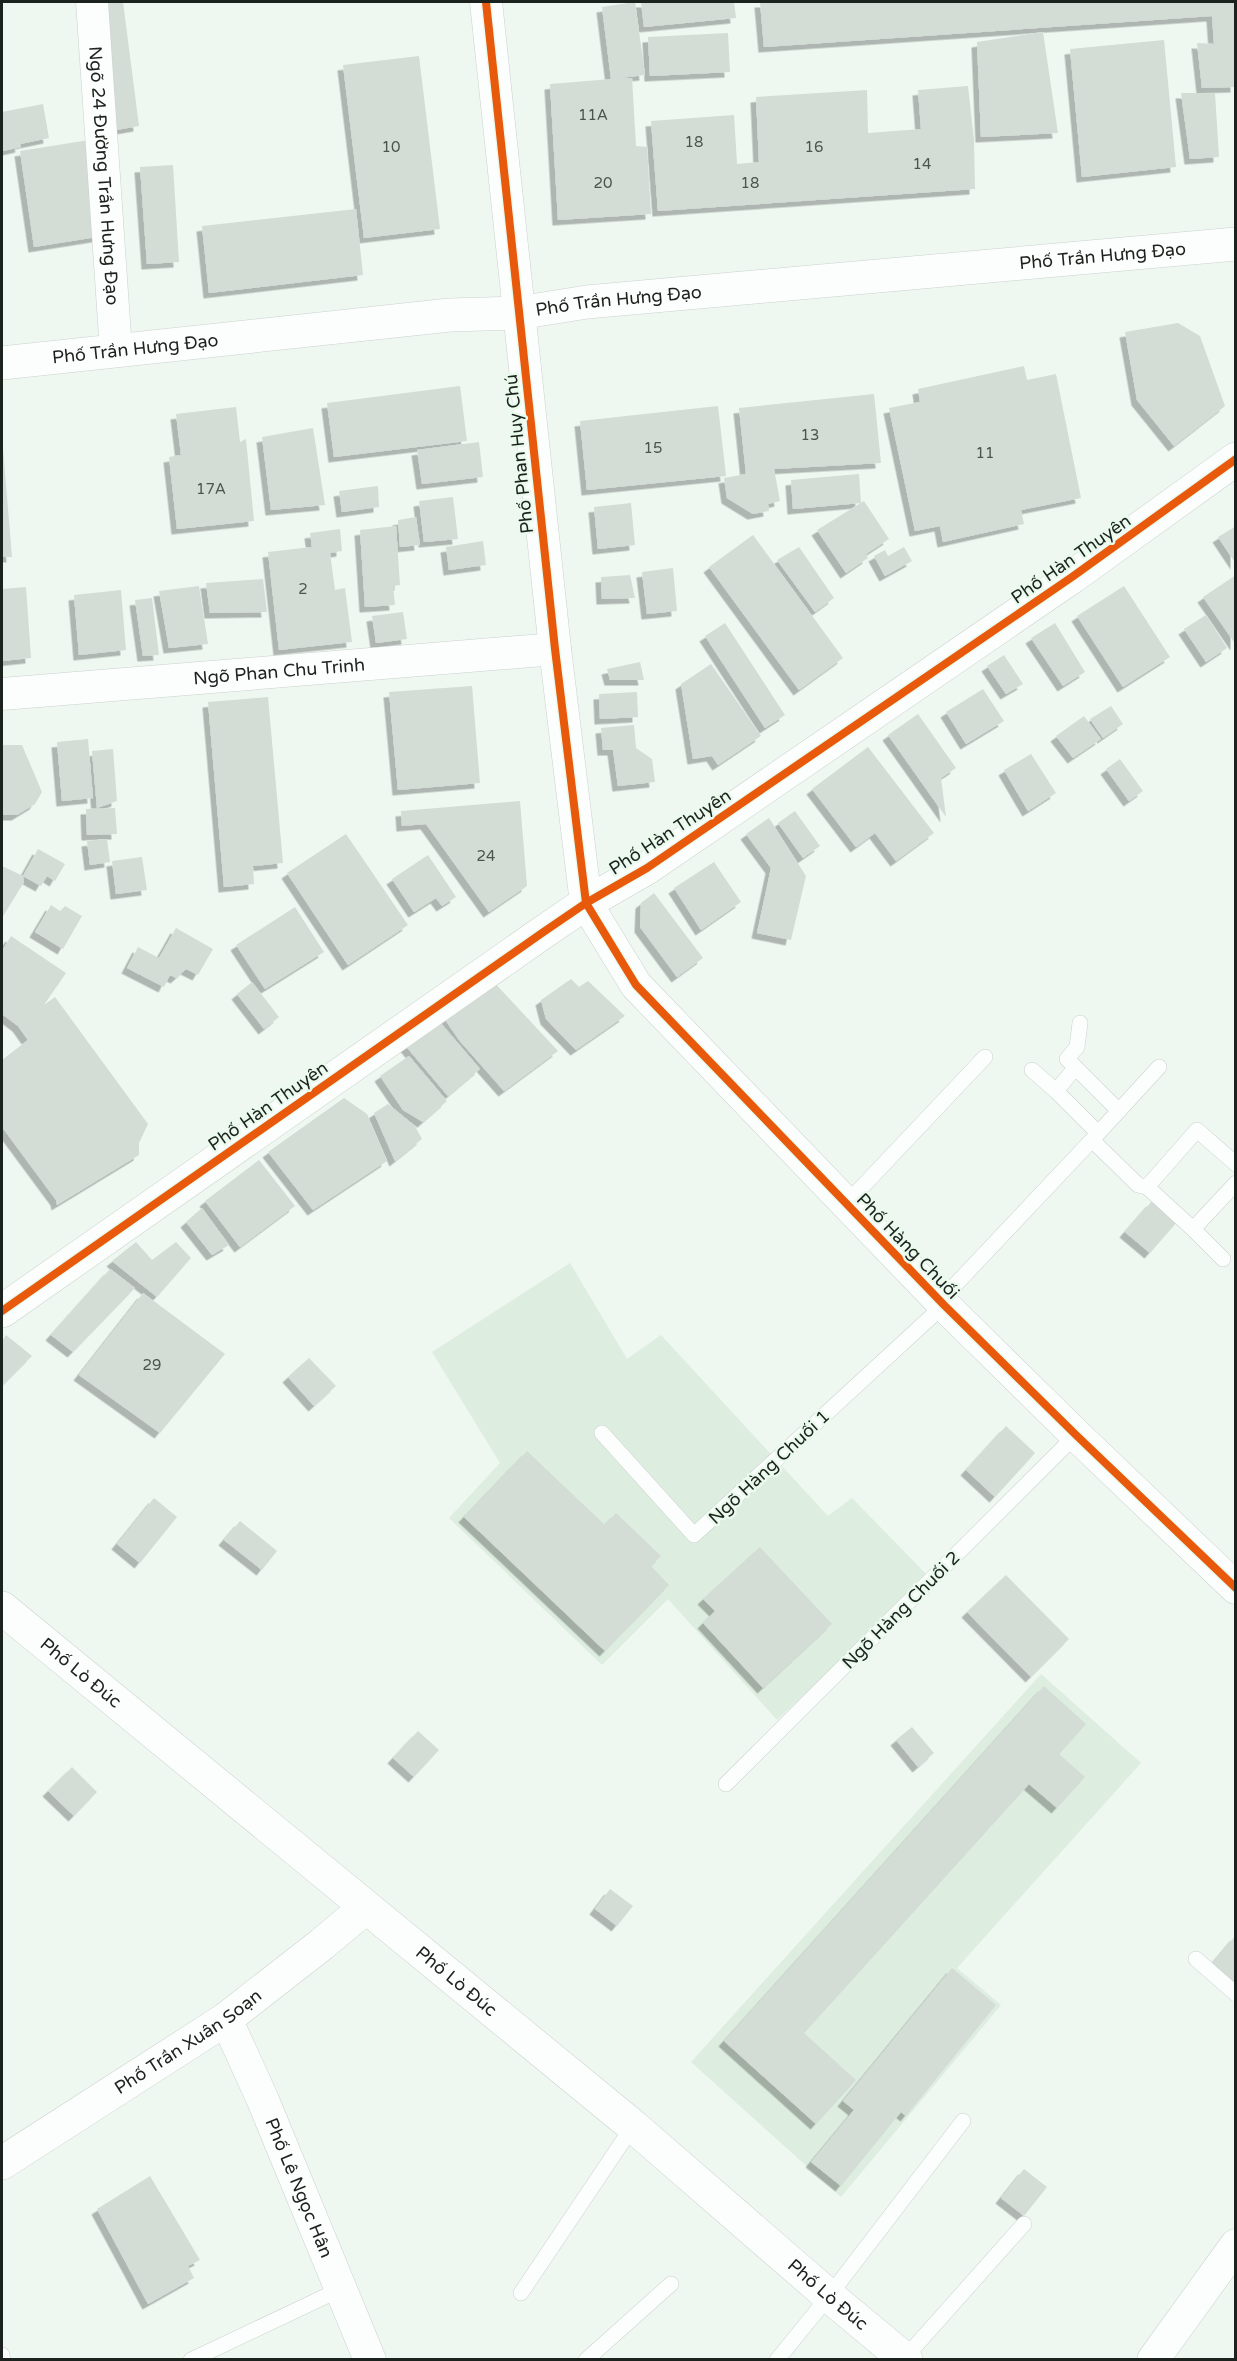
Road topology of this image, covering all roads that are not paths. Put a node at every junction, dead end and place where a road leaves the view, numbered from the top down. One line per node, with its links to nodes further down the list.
1 (92, 2): 5 (street, Ngõ 24 Đường Trần Hưng Đạo)
2 (486, 2): 4 (street, Phố Phan Huy Chú)
3 (1236, 244): 4 (street, Phố Trần Hưng Đạo)
4 (518, 313): 5 (street, Phố Trần Hưng Đạo); 8 (street, Phố Phan Huy Chú)
5 (116, 351): 6 (street, Phố Trần Hưng Đạo)
6 (2, 363)
7 (1236, 459): 10 (street, Phố Hàn Thuyên)
8 (555, 649): 9 (street, Ngõ Phan Chu Trinh); 10 (street, Phố Phan Huy Chú)
9 (2, 694)
10 (586, 903): 22 (street, Phố Hàng Chuối); 26 (street, Phố Hàn Thuyên)
11 (1080, 1023): 17 (lane)
12 (986, 1057): 22 (lane)
13 (1159, 1067): 17 (lane)
14 (1032, 1070): 16 (lane)
15 (1071, 1073): 16 (lane)
16 (1056, 1091): 18 (lane)
17 (1119, 1110): 18 (lane)
18 (1095, 1137): 21 (lane); 25 (lane)
19 (1236, 1164): 21 (lane)
20 (1236, 1183): 23 (lane)
21 (1147, 1187): 23 (lane)
22 (846, 1204): 25 (street, Phố Hàng Chuối)
23 (1193, 1229): 24 (lane)
24 (1223, 1259)
25 (942, 1303): 27 (lane, Ngõ Hàng Chuối 1); 28 (street, Phố Hàng Chuối)
26 (2, 1311)
27 (602, 1433)
28 (1076, 1435): 29 (street, Phố Hàng Chuối); 31 (lane, Ngõ Hàng Chuối 2)
29 (1236, 1588)
30 (2, 1608): 32 (street, Phố Lò Đúc)
31 (726, 1784)
32 (365, 1908): 35 (street, Phố Trần Xuân Soạn); 37 (street, Phố Lò Đúc)
33 (1196, 1959): 34 (lane)
34 (1236, 1994)
35 (226, 2019): 38 (street, Phố Trần Xuân Soạn); 42 (street, Phố Lê Ngọc Hân)
36 (963, 2121): 44 (lane)
37 (633, 2126): 43 (lane); 44 (street, Phố Lò Đúc)
38 (2, 2163)
39 (1024, 2224): 46 (lane)
40 (1236, 2246): 52 (street)
41 (671, 2284): 50 (lane)
42 (341, 2289): 48 (lane); 49 (street, Phố Lê Ngọc Hân)
43 (521, 2294)
44 (829, 2296): 46 (street, Phố Lò Đúc); 51 (lane)
45 (2, 2355): 47 (lane)
46 (904, 2359)
47 (3, 2360)
48 (191, 2360)
49 (370, 2360)
50 (586, 2360)
51 (777, 2360)
52 (1153, 2360)

